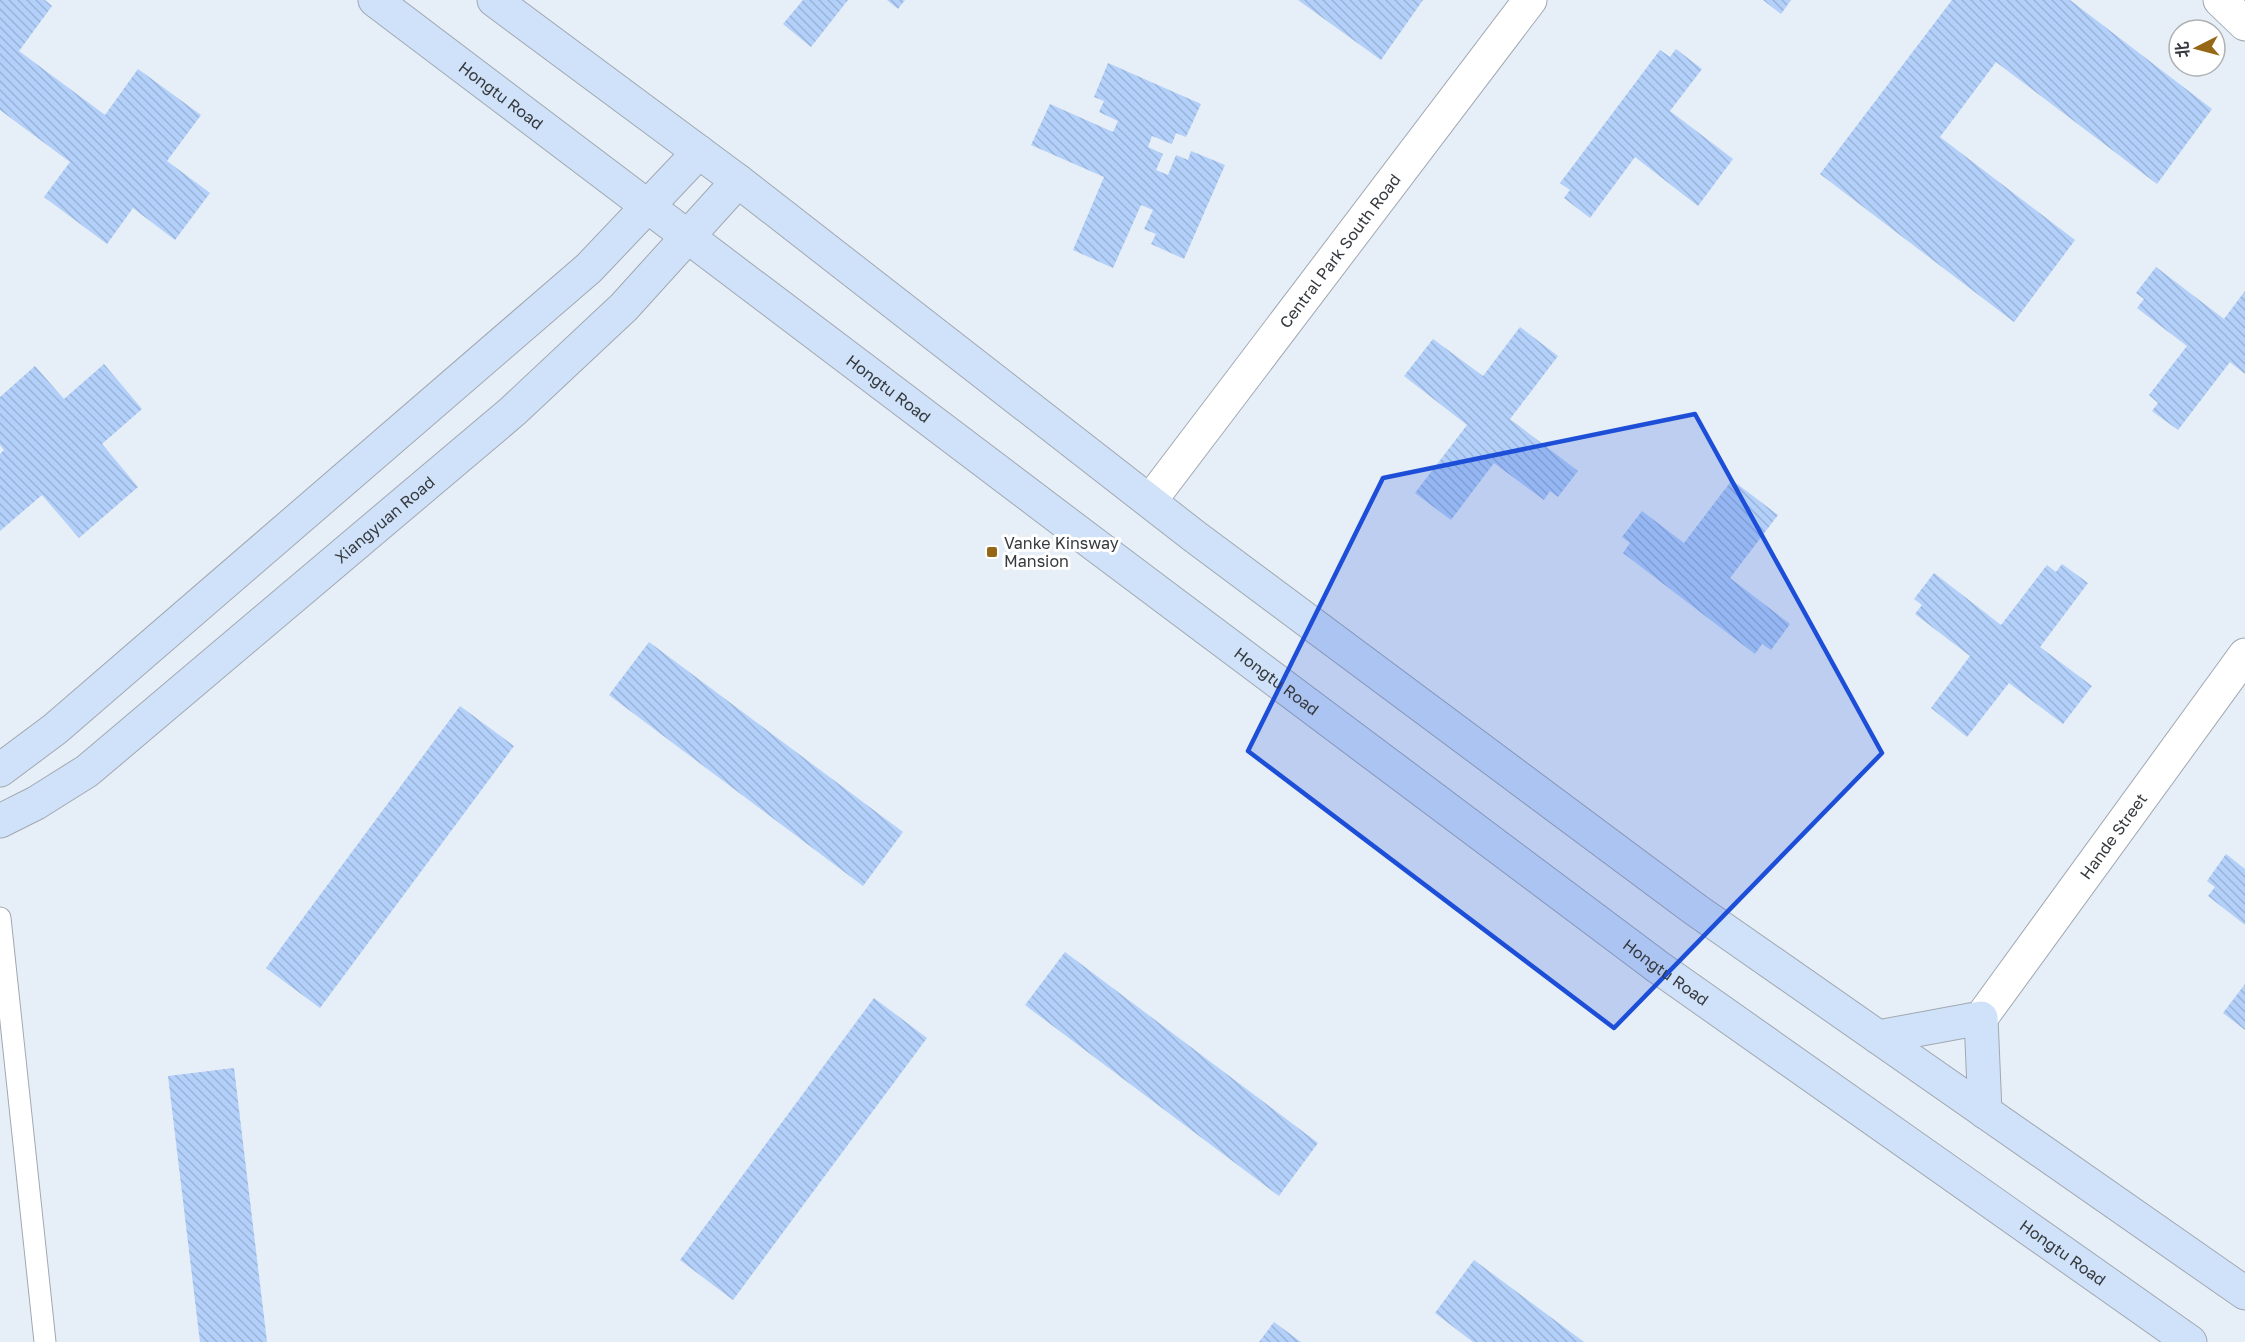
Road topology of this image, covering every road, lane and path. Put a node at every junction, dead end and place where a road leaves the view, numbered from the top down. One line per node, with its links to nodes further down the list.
1 (375, 0): 8 (main road, Hongtu Road)
2 (494, 0): 6 (main road)
3 (1530, 0): 10 (street, Central Park South Road)
4 (2220, 0): 5 (street)
5 (2245, 24)
6 (699, 152): 7 (main road); 8 (main road)
7 (738, 181): 9 (main road, Xiangyuan Road); 10 (main road)
8 (648, 206): 9 (main road, Hongtu Road); 12 (main road)
9 (688, 236): 13 (main road, Xiangyuan Road); 20 (main road, Hongtu Road)
10 (1150, 501): 16 (main road)
11 (2245, 655): 15 (street, Hande Street)
12 (0, 770)
13 (0, 821)
14 (0, 918): 19 (lane)
15 (1982, 1018): 16 (main road); 17 (main road)
16 (1878, 1037): 17 (main road)
17 (1985, 1112): 18 (main road)
18 (2245, 1293)
19 (45, 1342)
20 (2190, 1342)

